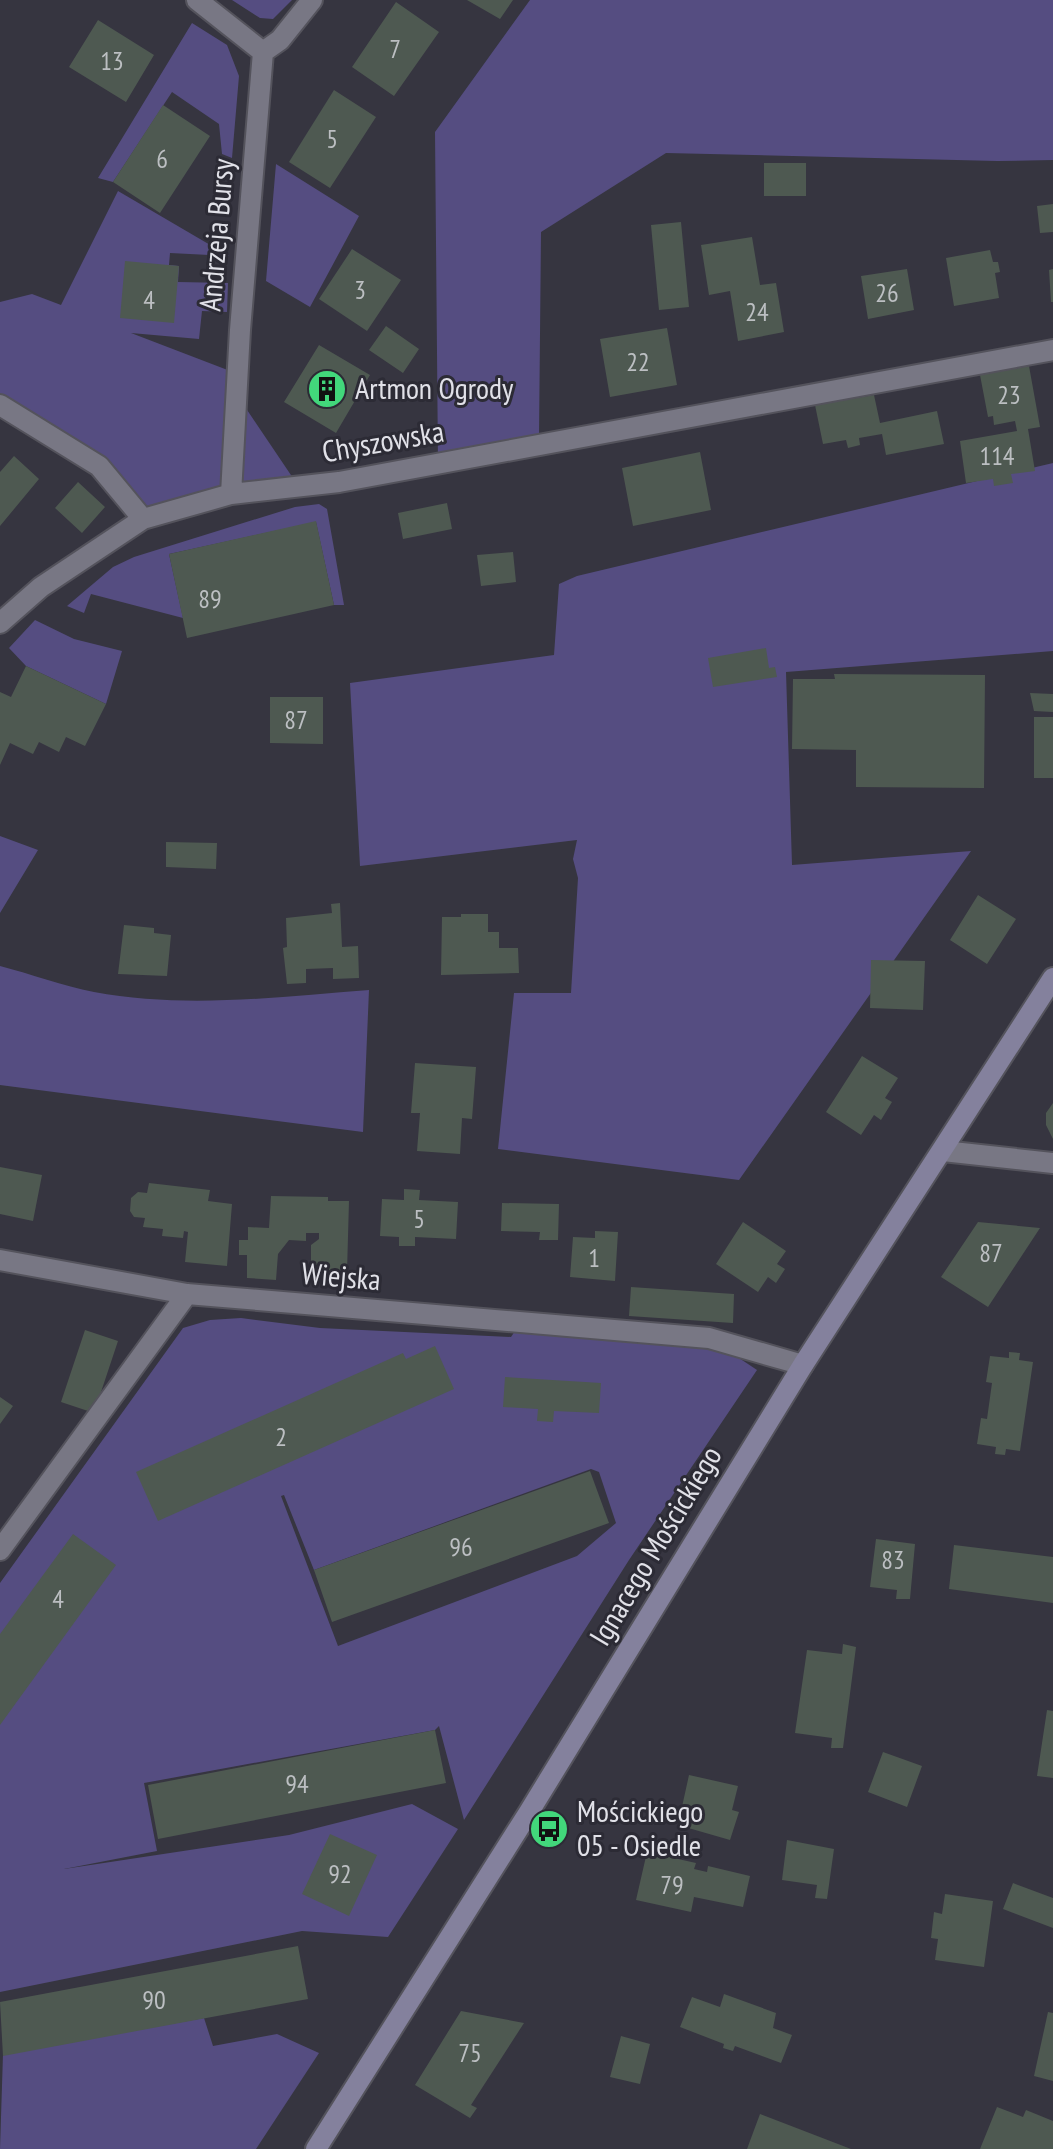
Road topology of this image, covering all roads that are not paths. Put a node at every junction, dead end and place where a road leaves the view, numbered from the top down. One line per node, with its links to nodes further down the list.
1 (197, 0): 3 (street)
2 (312, 0): 3 (street)
3 (263, 52): 6 (street, Andrzeja Bursy)
4 (1053, 350): 6 (street, Chyszowska)
5 (0, 405): 7 (street)
6 (231, 494): 7 (street, Chyszowska)
7 (143, 519): 8 (street, Chyszowska)
8 (0, 623)
9 (1053, 978): 10 (street, Ignacego Mościckiego)
10 (943, 1151): 11 (street); 14 (street, Ignacego Mościckiego)
11 (1053, 1163)
12 (0, 1260): 13 (street, Wiejska)
13 (187, 1294): 14 (street, Wiejska); 15 (street)
14 (803, 1365): 16 (street, Ignacego Mościckiego)
15 (0, 1550)
16 (316, 2149)

